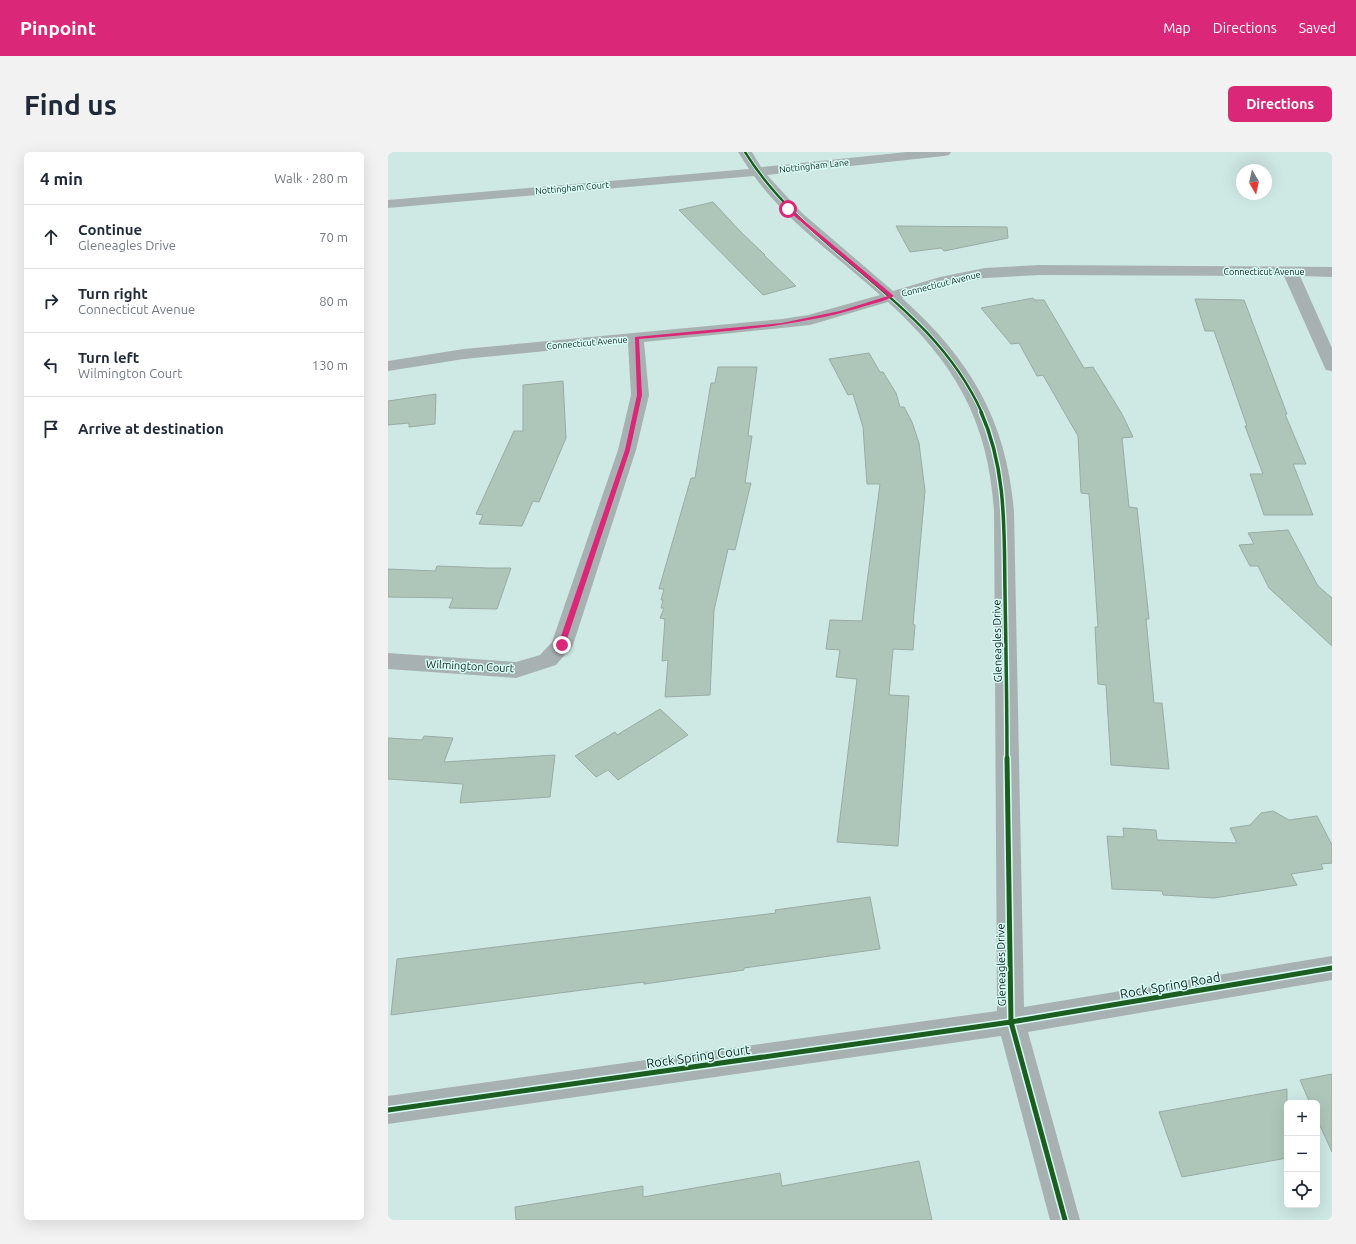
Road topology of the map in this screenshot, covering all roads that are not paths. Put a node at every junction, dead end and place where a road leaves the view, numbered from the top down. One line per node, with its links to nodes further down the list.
1 (745, 152): 3 (street, Gleneagles Drive)
2 (944, 152): 3 (street, Nottingham Lane)
3 (757, 172): 4 (street, Nottingham Court); 7 (street, Gleneagles Drive)
4 (388, 204)
5 (1290, 272): 6 (street, Connecticut Avenue); 7 (street, Connecticut Avenue); 10 (street)
6 (1332, 272)
7 (891, 296): 8 (street, Connecticut Avenue); 13 (street, Gleneagles Drive)
8 (636, 338): 9 (street, Connecticut Avenue); 11 (street, Wilmington Court)
9 (388, 366)
10 (1332, 366)
11 (388, 661)
12 (1332, 968): 13 (street, Rock Spring Road)
13 (1011, 1022): 14 (street, Rock Spring Court); 15 (street, Gleneagles Drive)
14 (388, 1110)
15 (1065, 1220)

